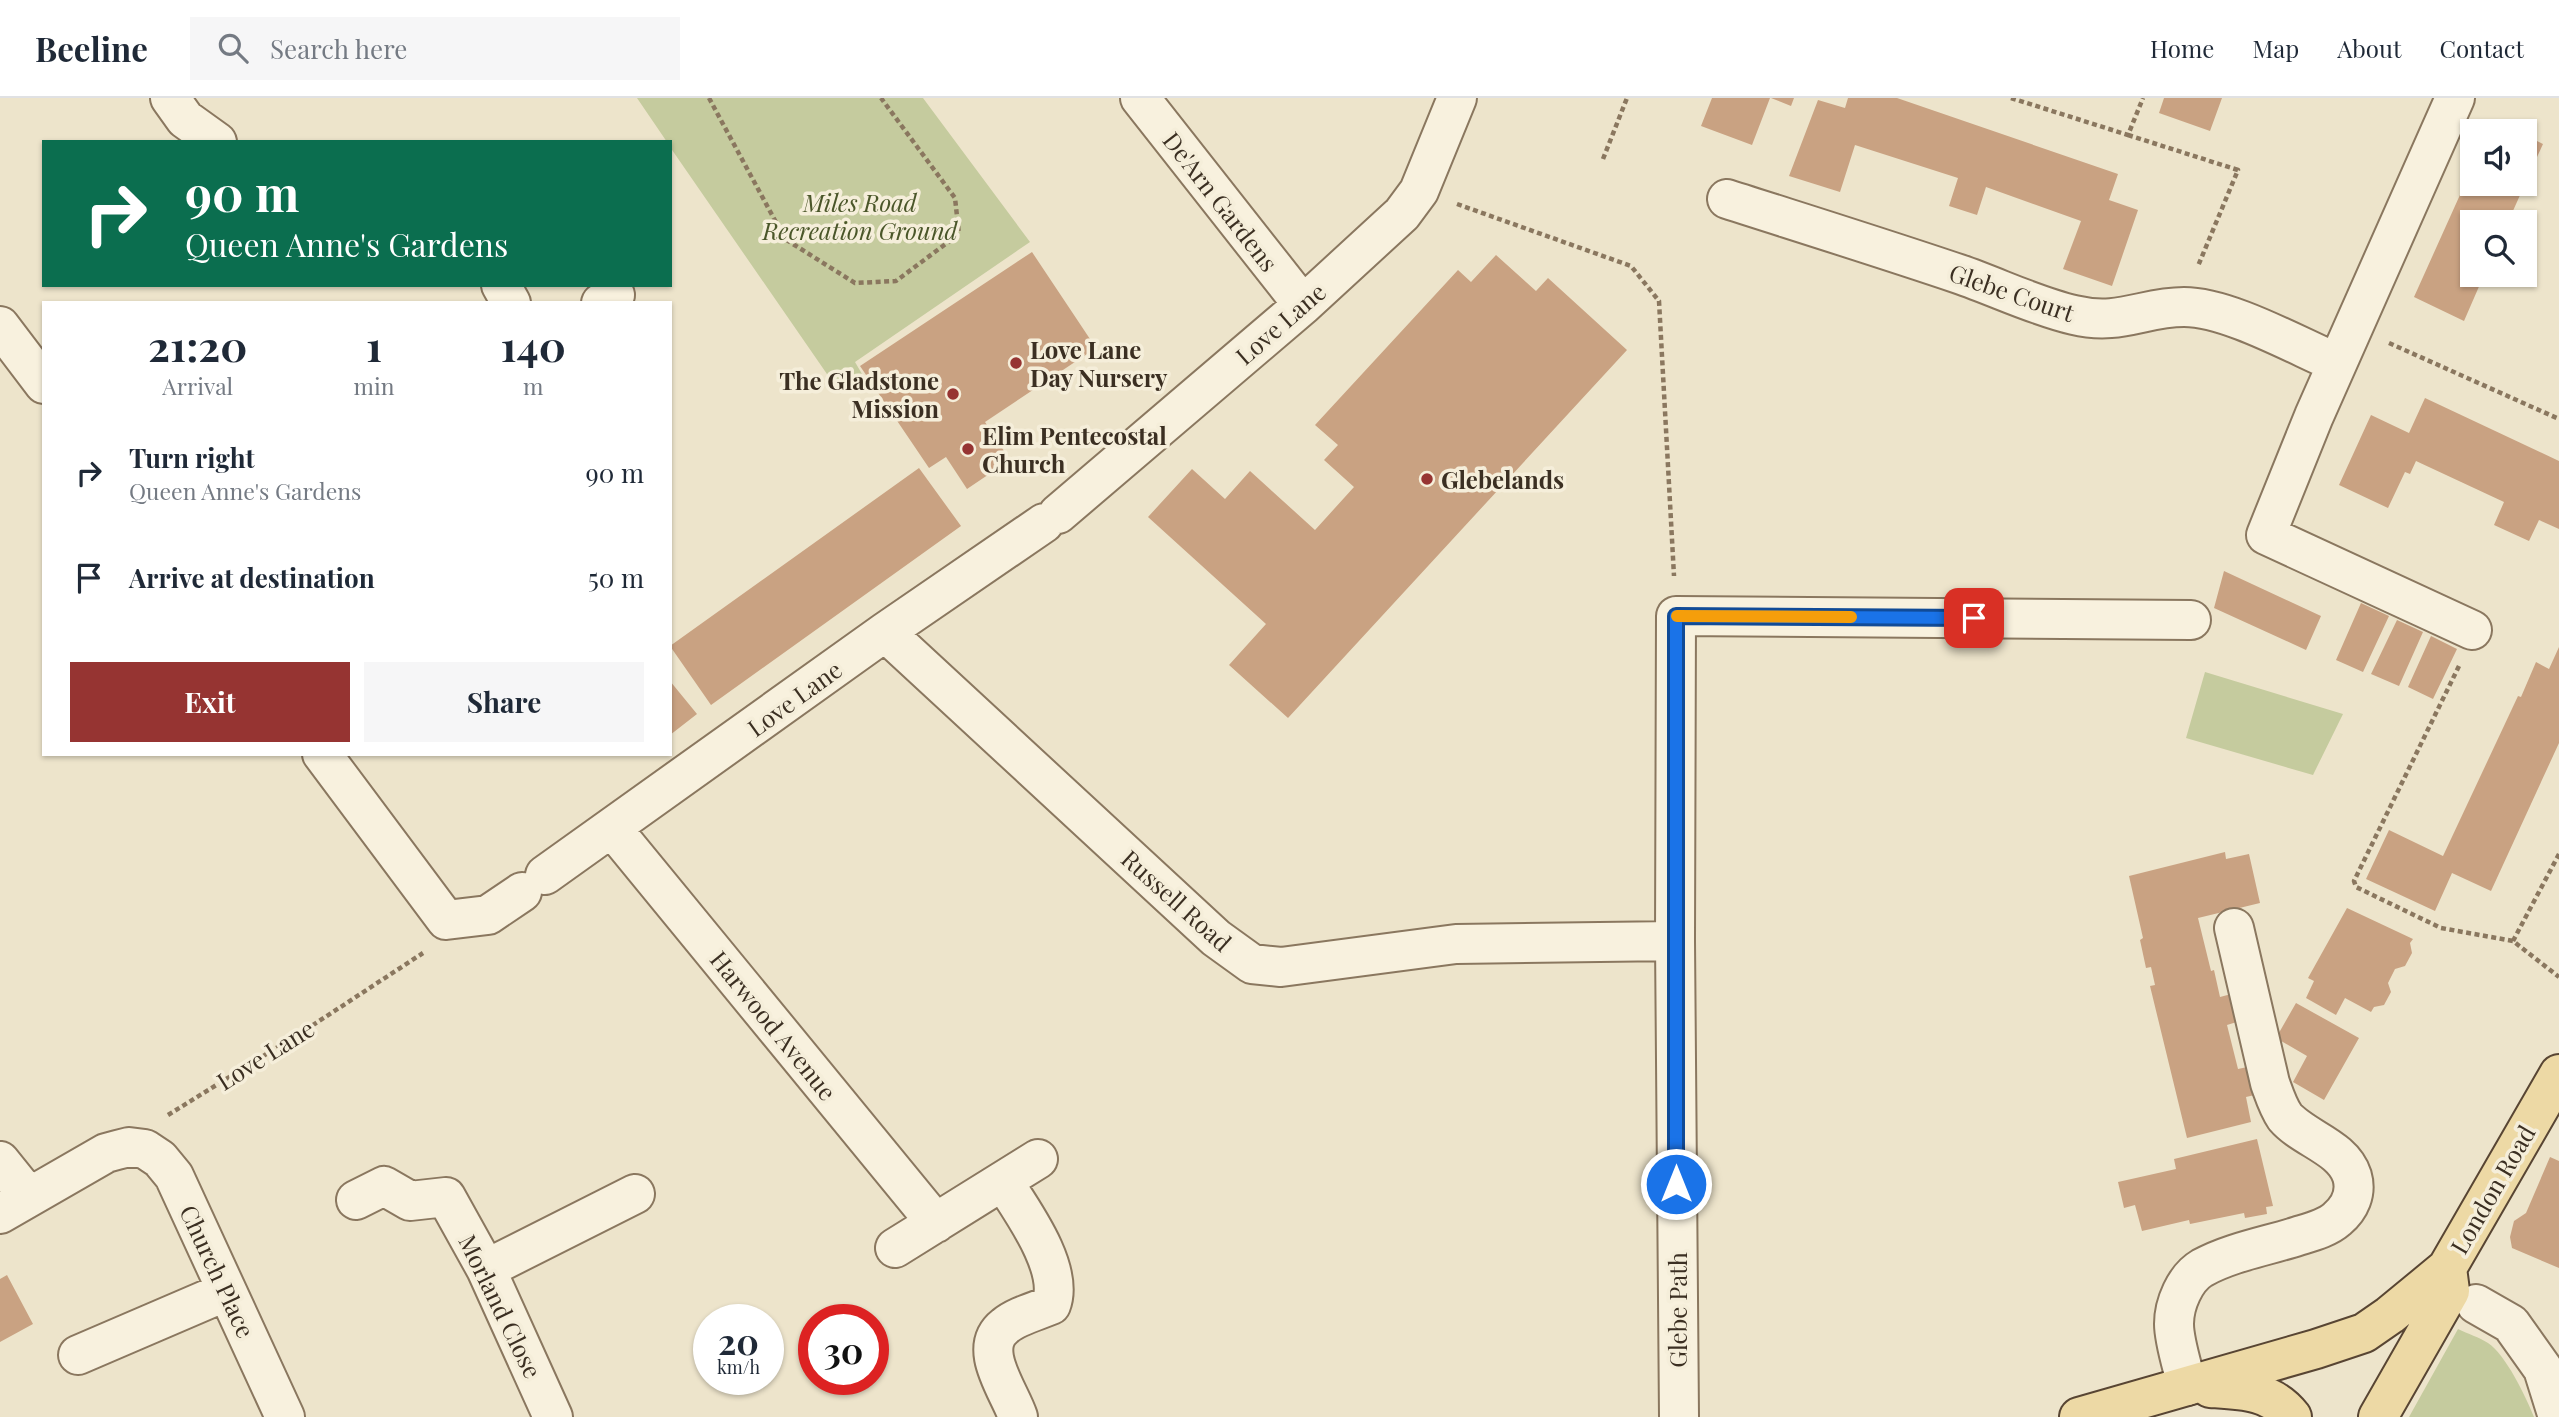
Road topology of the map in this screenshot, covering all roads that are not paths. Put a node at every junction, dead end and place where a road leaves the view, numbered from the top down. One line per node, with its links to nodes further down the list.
1 (170, 98): 5 (street)
2 (1140, 98): 7 (street, De'Arn Gardens)
3 (1457, 98): 7 (street, Love Lane)
4 (2455, 98): 9 (street)
5 (214, 140)
6 (1727, 199): 9 (street, Glebe Court)
7 (1303, 305): 13 (street, Love Lane)
8 (0, 326): 10 (street)
9 (2337, 363): 12 (street)
10 (42, 381)
11 (2191, 620): 17 (street, Glebe Path)
12 (2472, 630)
13 (885, 632): 15 (street, Love Lane); 17 (street, Russell Road)
14 (323, 756): 15 (street, Love Lane)
15 (612, 828): 25 (street, Harwood Avenue)
16 (2234, 928): 32 (street)
17 (1675, 941): 36 (street, Glebe Path)
18 (2559, 1074): 27 (main road, London Road)
19 (1038, 1159): 21 (street)
20 (0, 1161): 24 (street)
21 (1003, 1181): 25 (street); 35 (street)
22 (635, 1194): 28 (street)
23 (356, 1200): 28 (street, Morland Close)
24 (15, 1205): 29 (street, Church Place)
25 (936, 1223): 26 (street)
26 (895, 1248)
27 (2447, 1268): 32 (main road); 39 (main road, London Road)
28 (486, 1269): 34 (street, Morland Close)
29 (227, 1291): 31 (street); 33 (street, Church Place)
30 (2476, 1304): 40 (street)
31 (78, 1355)
32 (2187, 1386): 37 (main road); 38 (main road)
33 (285, 1417)
34 (553, 1417)
35 (1018, 1417)
36 (1679, 1417)
37 (2079, 1417)
38 (2292, 1417)
39 (2378, 1417)
40 (2558, 1417)

